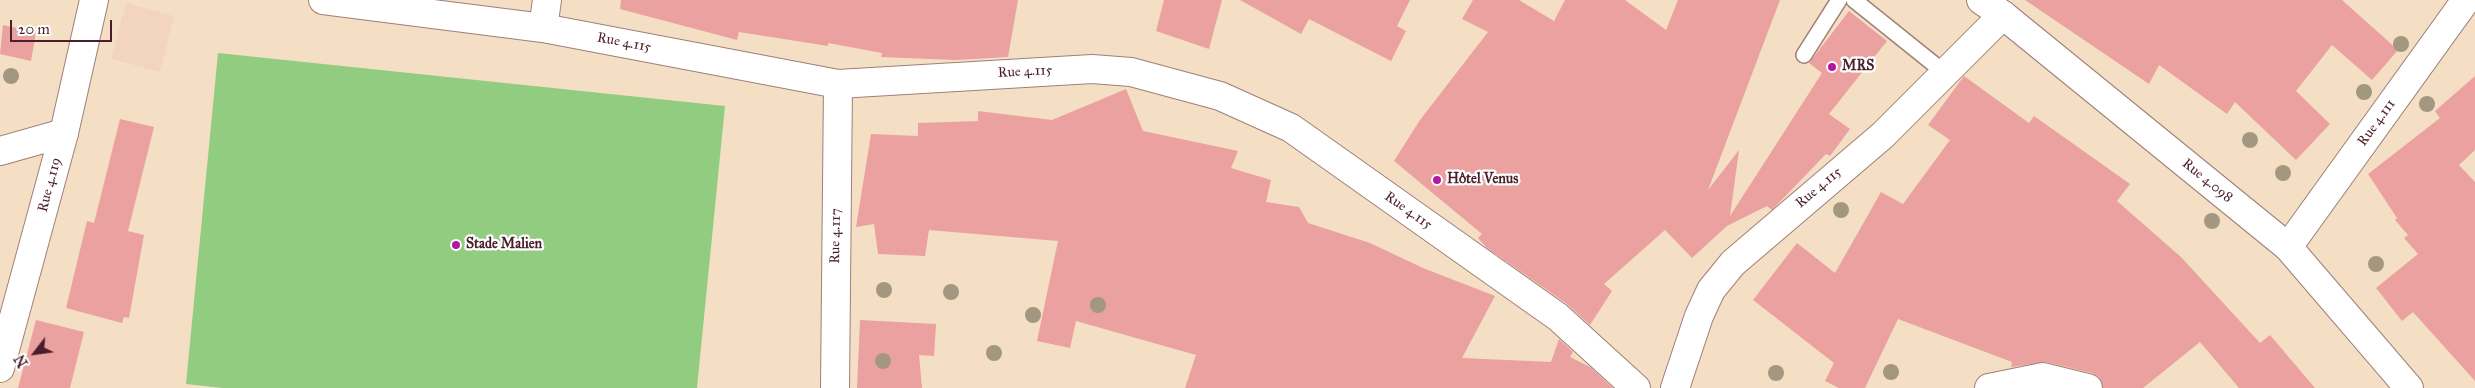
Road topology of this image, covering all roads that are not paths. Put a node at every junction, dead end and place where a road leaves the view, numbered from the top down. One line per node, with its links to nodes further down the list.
1 (94, 0): 12 (street, Rue 4.119)
2 (323, 0): 8 (street, Rue 4.115)
3 (547, 0): 8 (street)
4 (1839, 0): 9 (lane)
5 (1854, 0): 10 (lane)
6 (2466, 0): 14 (street, Rue 4.111)
7 (1992, 8): 10 (street, Rue 4.115); 14 (street, Rue 4.098)
8 (543, 28): 11 (street, Rue 4.115)
9 (1804, 55)
10 (1945, 73): 18 (street, Rue 4.115)
11 (838, 84): 16 (street, Rue 4.117); 17 (street, Rue 4.115)
12 (64, 133): 13 (street); 15 (street, Rue 4.119)
13 (0, 151)
14 (2288, 247): 21 (street, Rue 4.098)
15 (0, 368)
16 (834, 388)
17 (1636, 388)
18 (1675, 388)
19 (1989, 388): 20 (street)
20 (2088, 388)
21 (2409, 388)

